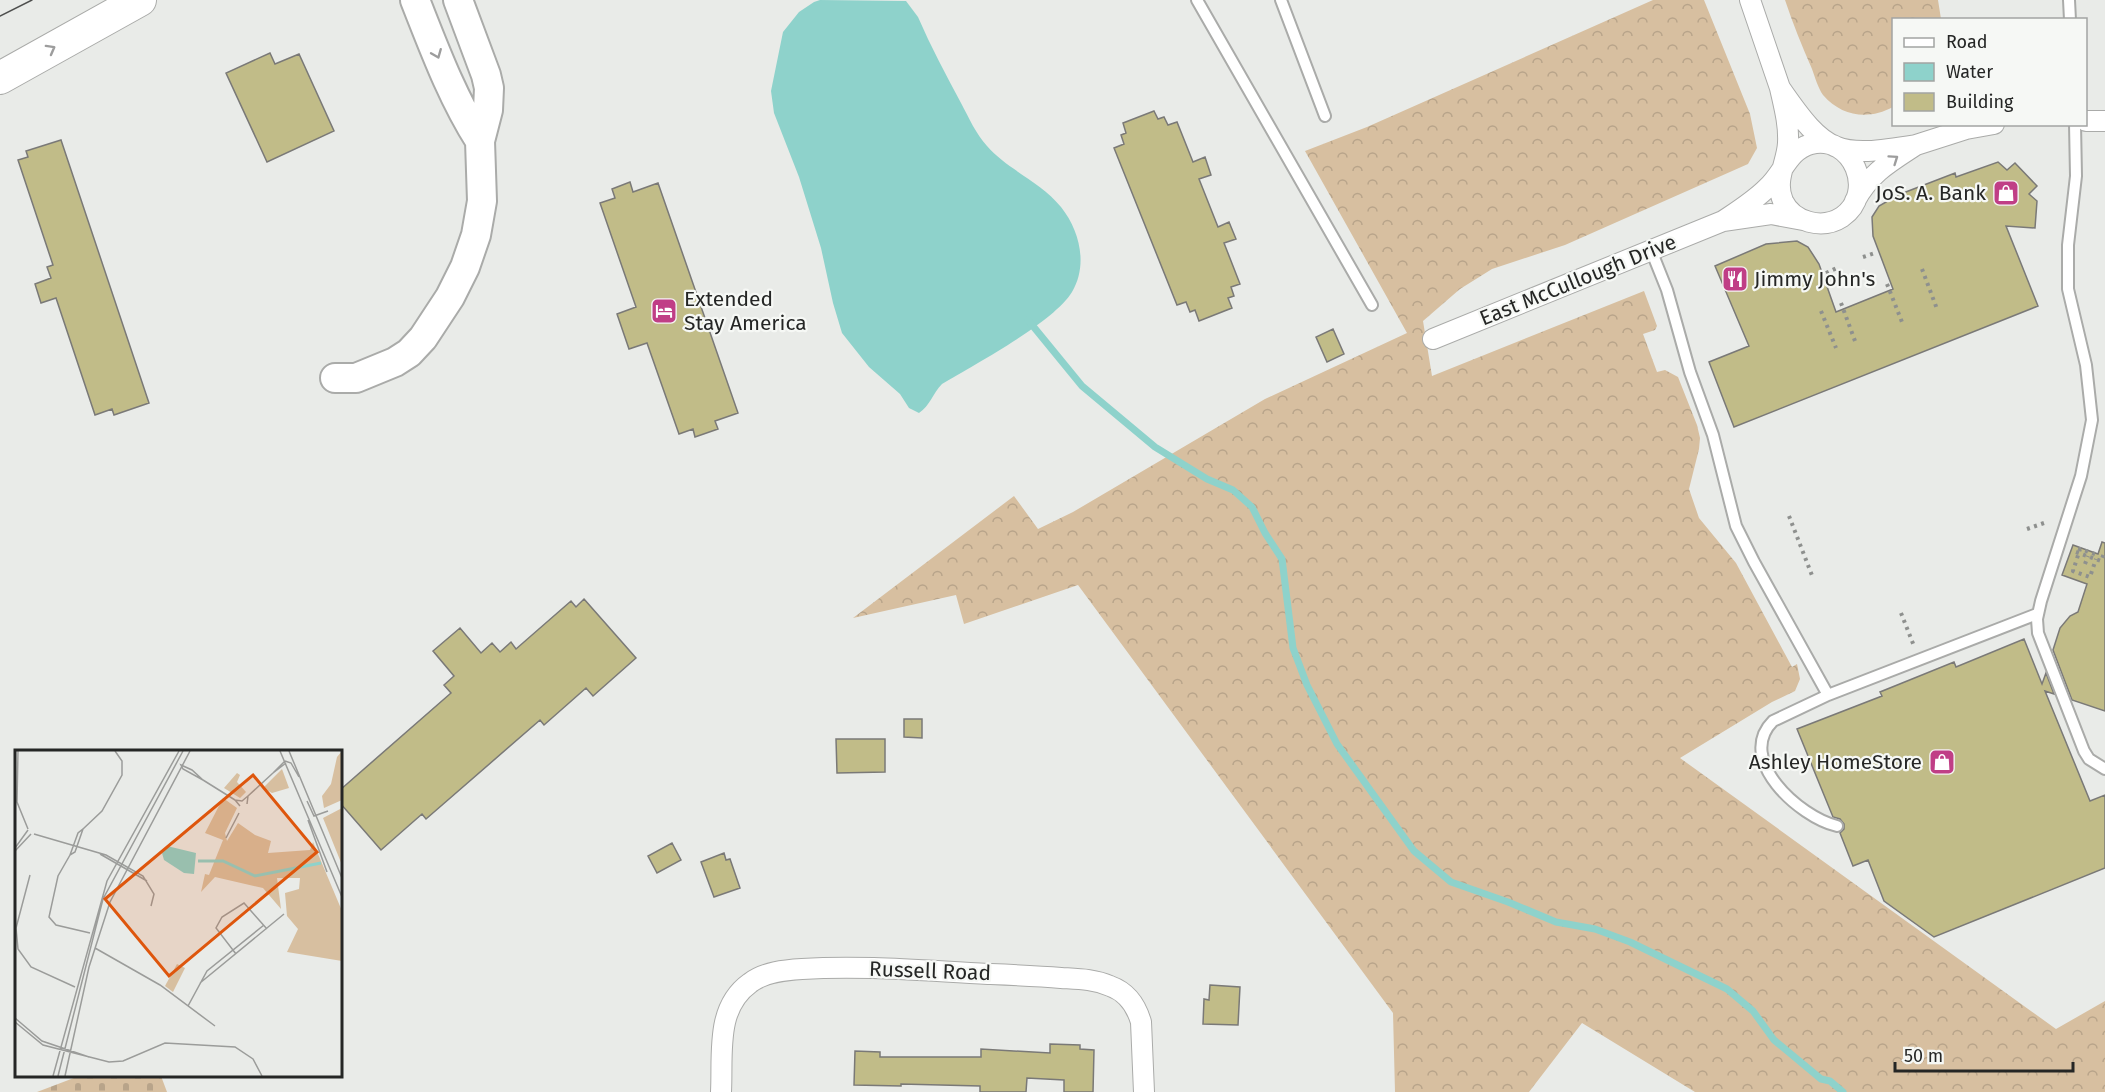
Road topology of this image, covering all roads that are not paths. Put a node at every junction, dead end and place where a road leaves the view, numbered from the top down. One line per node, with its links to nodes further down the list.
1 (140, 0): 9 (main road, one-way to 1)
2 (415, 0): 16 (street, one-way to 16)
3 (458, 0): 16 (street)
4 (1197, 0): 24 (lane)
5 (1281, 0): 11 (lane)
6 (1750, 0): 10 (street)
7 (2069, 0): 8 (lane)
8 (2070, 18)
9 (0, 78)
10 (1780, 88): 18 (street); 19 (street)
11 (1325, 116)
12 (2087, 121): 13 (street)
13 (2105, 121)
14 (1983, 126): 17 (street, East McCullough Drive)
15 (2075, 126): 27 (lane)
16 (480, 141): 26 (street)
17 (1916, 145): 18 (street, East McCullough Drive); 20 (street, East McCullough Drive, one-way to 17)
18 (1834, 147): 19 (street, East McCullough Drive); 20 (street)
19 (1782, 169): 21 (street); 22 (street, East McCullough Drive)
20 (1855, 201): 21 (street, East McCullough Drive)
21 (1803, 220): 22 (street, East McCullough Drive)
22 (1723, 221): 23 (street, East McCullough Drive)
23 (1651, 250): 25 (street, East McCullough Drive); 28 (lane)
24 (1371, 305)
25 (1433, 339)
26 (335, 378)
27 (2037, 614): 28 (lane); 29 (lane)
28 (1828, 695): 30 (lane)
29 (2105, 769)
30 (1837, 826)
31 (721, 1092): 32 (street, Russell Road)
32 (1144, 1092)

